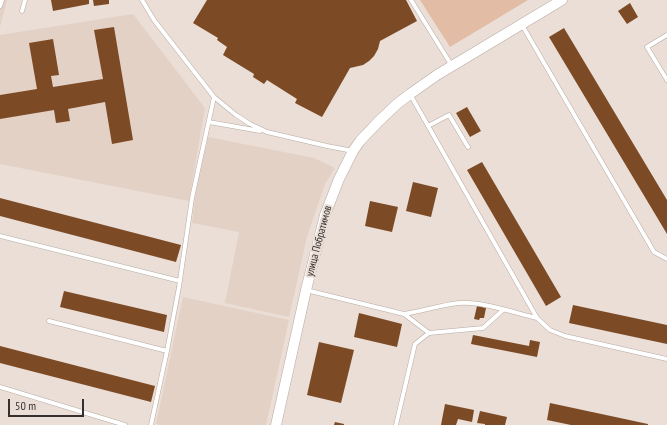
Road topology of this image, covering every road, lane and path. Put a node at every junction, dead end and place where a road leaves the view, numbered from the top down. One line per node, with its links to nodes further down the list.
1 (24, 0): 5 (lane)
2 (142, 0): 11 (lane)
3 (411, 0): 8 (lane)
4 (562, 0): 6 (street, улица Побратимов)
5 (22, 11)
6 (522, 24): 8 (street, улица Побратимов); 18 (lane)
7 (667, 35): 9 (lane)
8 (452, 66): 10 (street, улица Побратимов)
9 (667, 80)
10 (410, 94): 13 (lane); 16 (street, улица Побратимов)
11 (214, 98): 12 (lane); 14 (lane)
12 (209, 122): 14 (lane); 19 (lane)
13 (428, 126): 15 (lane); 23 (lane)
14 (267, 132): 16 (lane)
15 (468, 147)
16 (353, 151): 20 (street, улица Побратимов)
17 (0, 236): 19 (lane)
18 (667, 259)
19 (180, 281): 26 (lane)
20 (306, 290): 22 (lane); 31 (street, улица Побратимов)
21 (503, 310): 22 (lane); 23 (lane); 25 (lane)
22 (404, 314): 25 (lane)
23 (537, 318): 27 (lane)
24 (49, 321): 26 (lane)
25 (429, 333): 32 (lane)
26 (167, 351): 30 (lane)
27 (667, 359)
28 (0, 387): 29 (lane)
29 (125, 425)
30 (151, 425)
31 (276, 425)
32 (396, 425)

